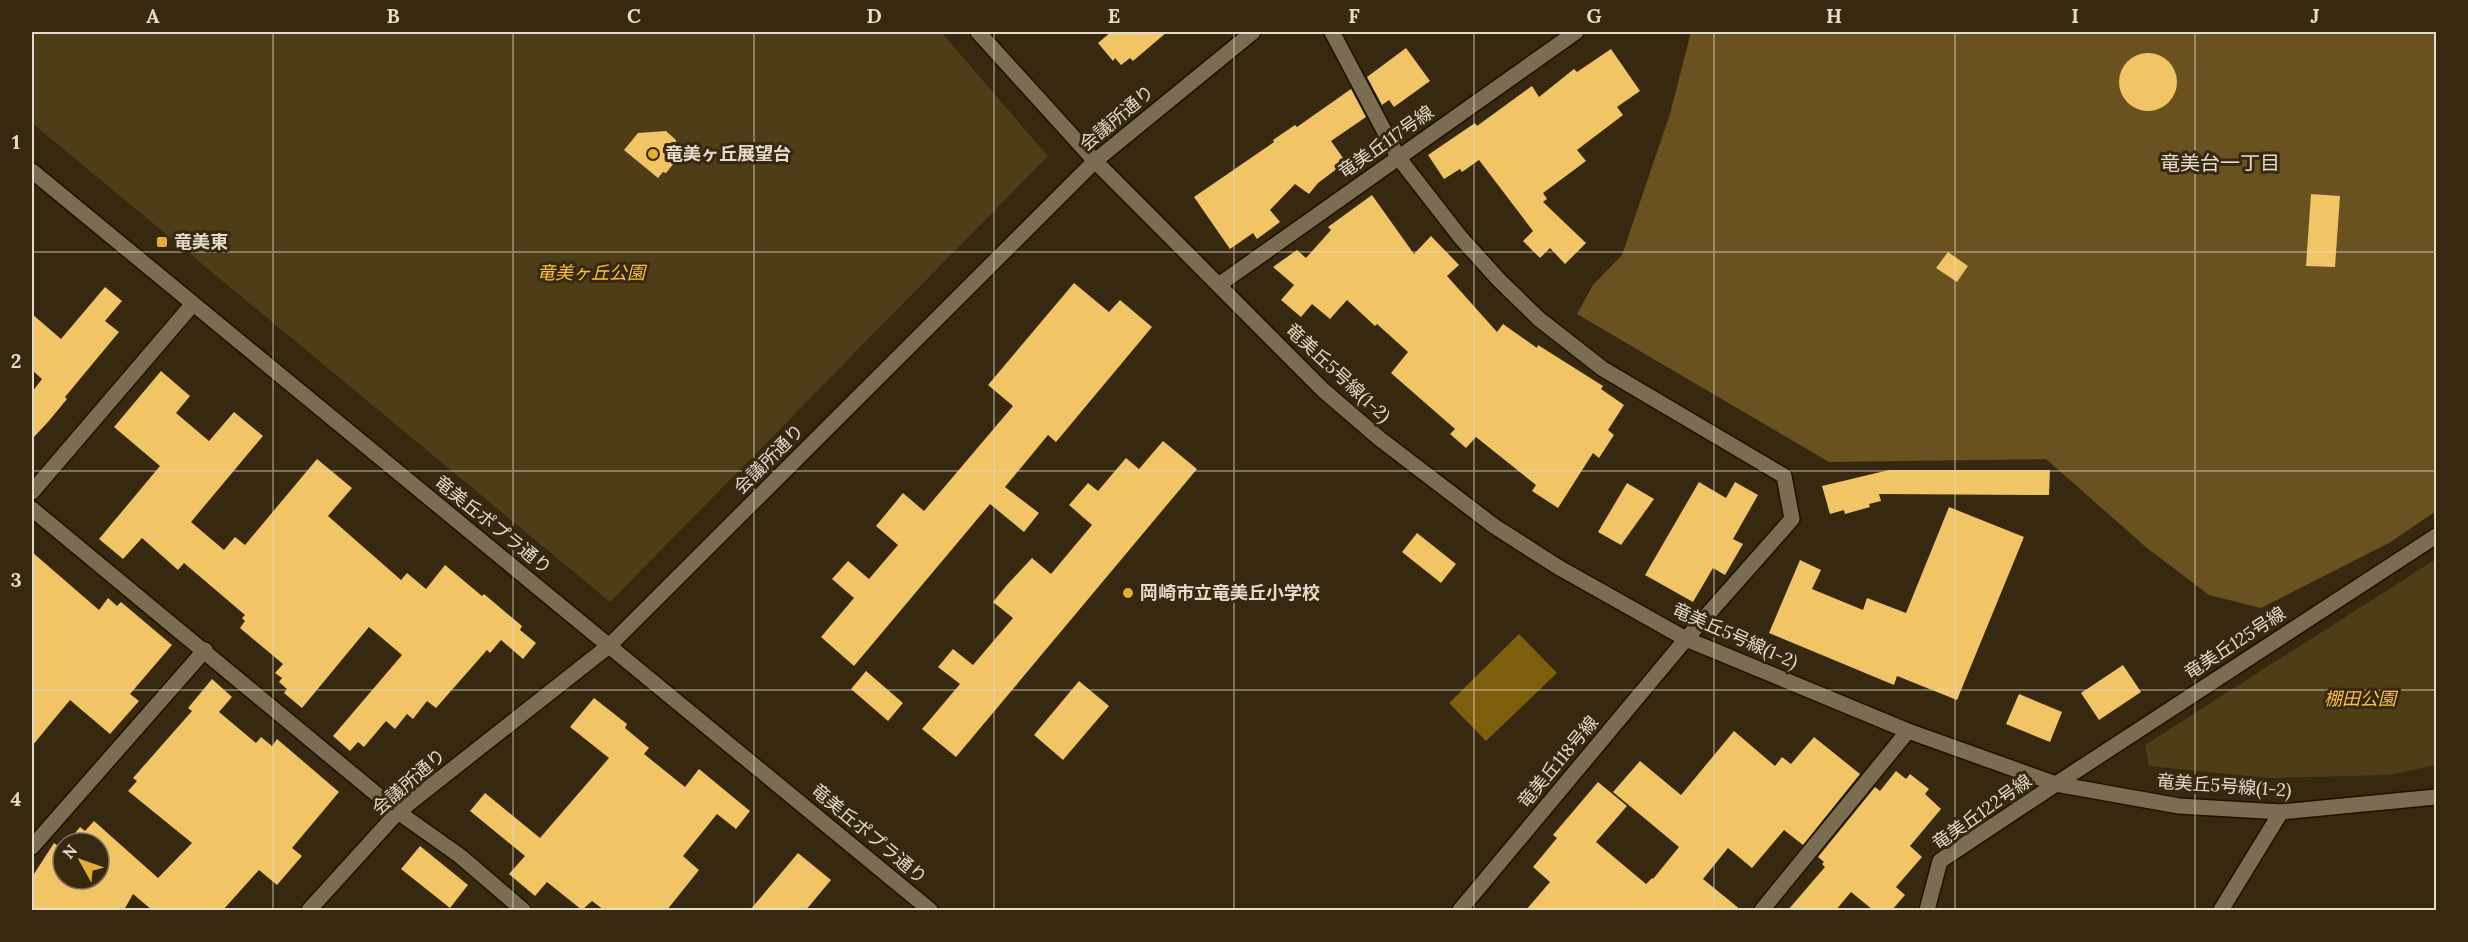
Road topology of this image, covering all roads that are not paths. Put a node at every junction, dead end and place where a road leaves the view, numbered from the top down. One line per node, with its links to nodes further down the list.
1 (978, 32): 6 (street, 竜美丘5号線(1-2))
2 (1253, 32): 6 (street, 会議所通り)
3 (1332, 32): 5 (street)
4 (1576, 32): 5 (street, 竜美丘117号線)
5 (1398, 157): 8 (street, 竜美丘117号線); 13 (street, 竜美丘118号線)
6 (1095, 161): 8 (street, 竜美丘5号線(1-2)); 14 (street, 会議所通り)
7 (32, 171): 9 (street, 竜美丘ポプラ通り)
8 (1220, 284): 13 (street, 竜美丘5号線(1-2))
9 (192, 305): 10 (street); 14 (street, 竜美丘ポプラ通り)
10 (32, 492)
11 (32, 509): 15 (street)
12 (2436, 536): 17 (street, 竜美丘125号線)
13 (1686, 639): 16 (street, 竜美丘5号線(1-2)); 25 (street, 竜美丘118号線)
14 (610, 645): 19 (street, 会議所通り); 24 (street, 竜美丘ポプラ通り)
15 (205, 650): 19 (street); 21 (street)
16 (1908, 731): 17 (street, 竜美丘5号線(1-2)); 26 (street)
17 (2055, 784): 20 (street, 竜美丘5号線(1-2)); 27 (street, 竜美丘122号線)
18 (2436, 797): 20 (street, 竜美丘5号線(1-2))
19 (398, 812): 22 (street, 会議所通り); 23 (street)
20 (2281, 812): 28 (street)
21 (32, 847)
22 (309, 910)
23 (523, 910)
24 (930, 910)
25 (1460, 910)
26 (1762, 910)
27 (1927, 910)
28 (2221, 910)

